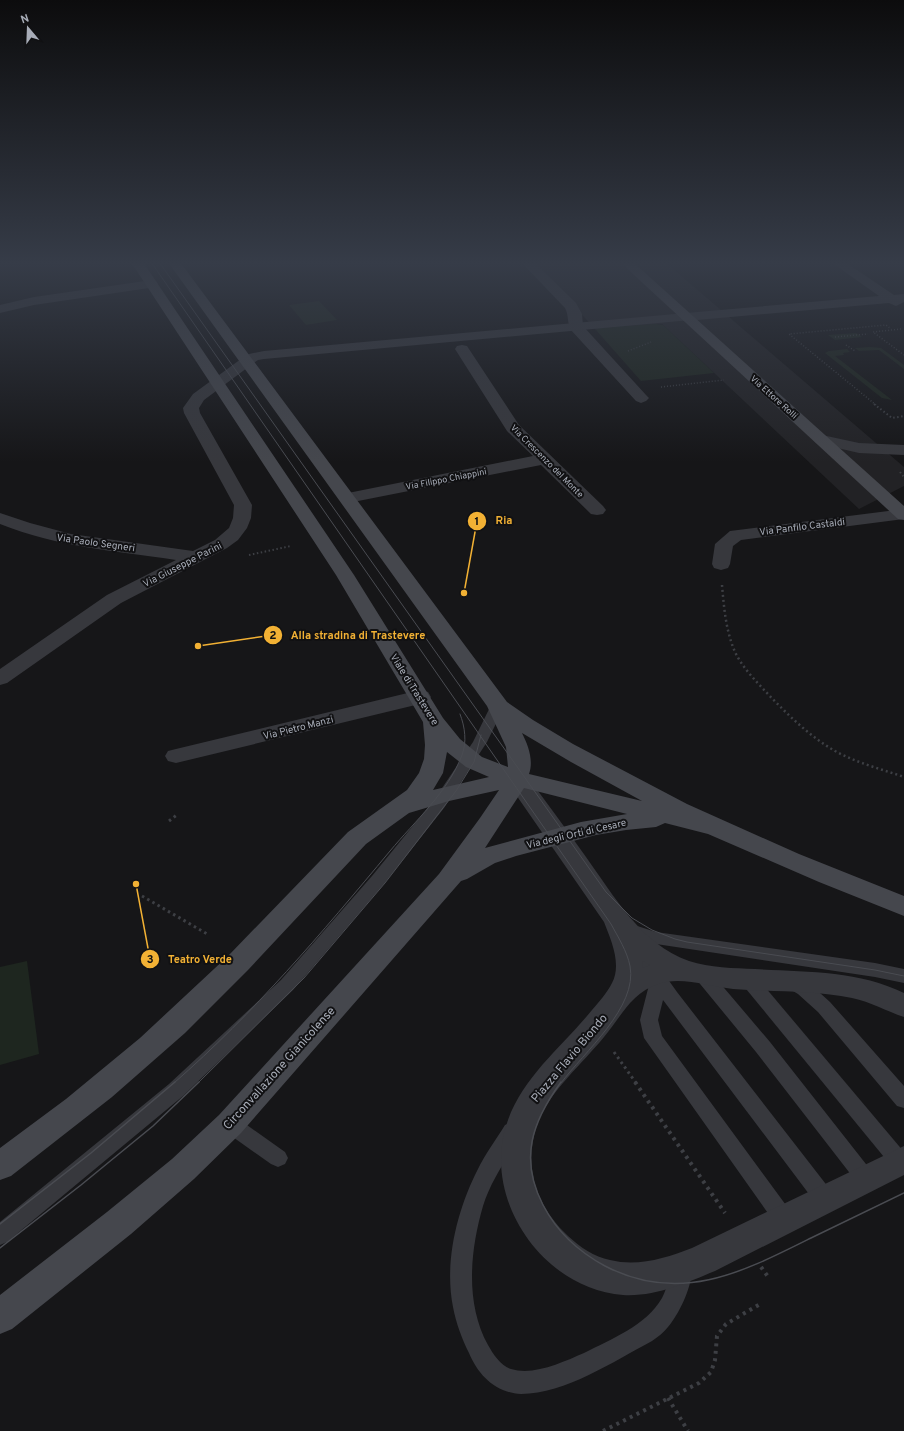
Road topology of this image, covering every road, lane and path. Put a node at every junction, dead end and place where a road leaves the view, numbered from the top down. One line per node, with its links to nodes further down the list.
1 (182, 329): 19 (main road, Viale di Trastevere)
2 (222, 329): 17 (main road)
3 (556, 329): 17 (street)
4 (578, 329): 20 (street)
5 (699, 329): 18 (main road, Via Ettore Rolli)
6 (845, 329): 21 (path)
7 (892, 329): 8 (path); 16 (path)
8 (901, 329)
9 (868, 334): 10 (path)
10 (835, 337)
11 (655, 341): 15 (path)
12 (846, 345): 14 (path)
13 (462, 348): 24 (street, Via Crescenzo del Monte)
14 (855, 351)
15 (622, 353)
16 (904, 355)
17 (246, 362): 19 (street); 25 (main road)
18 (752, 377): 20 (path); 22 (main road, Via Ettore Rolli)
19 (218, 383): 31 (street, Via Giuseppe Parini); 34 (main road, Viale di Trastevere)
20 (638, 394)
21 (904, 416)
22 (822, 440): 23 (street); 27 (main road, Via Ettore Rolli)
23 (904, 450)
24 (544, 459): 25 (street, Via Filippo Chiappini); 26 (street, Via Crescenzo del Monte)
25 (348, 498): 35 (main road)
26 (597, 510)
27 (904, 514): 32 (street, Via Panfilo Castaldi)
28 (0, 518): 31 (street, Via Paolo Segneri)
29 (291, 546): 30 (path)
30 (246, 555)
31 (195, 557): 33 (street, Via Giuseppe Parini)
32 (721, 564): 39 (path)
33 (0, 679)
34 (420, 697): 36 (main road, Viale di Trastevere); 37 (street, Via Pietro Manzi)
35 (498, 705): 38 (lane); 40 (main road, Circonvallazione Gianicolense); 45 (main road, Via degli Orti di Cesare)
36 (434, 722): 38 (main road, Viale di Trastevere); 42 (main road)
37 (176, 756)
38 (470, 759): 40 (main road, Viale di Trastevere); 41 (lane)
39 (904, 777)
40 (518, 779): 41 (main road); 45 (main road, Via degli Orti di Cesare); 46 (street); 47 (main road, Circonvallazione Gianicolense)
41 (446, 794): 42 (main road); 69 (lane)
42 (400, 808): 65 (main road)
43 (178, 814): 44 (path)
44 (170, 821)
45 (713, 827): 46 (main road, Via degli Orti di Cesare); 49 (main road, Via degli Orti di Cesare)
46 (558, 836): 47 (main road, Via degli Orti di Cesare); 50 (street)
47 (448, 880): 62 (main road, Circonvallazione Gianicolense)
48 (142, 896): 51 (path)
49 (904, 906)
50 (618, 923): 52 (street, Piazza Flavio Biondo); 53 (lane); 54 (lane); 57 (street, Piazza Flavio Biondo)
51 (209, 935)
52 (696, 973): 54 (street, Piazza Flavio Biondo); 55 (street, Piazza Flavio Biondo); 66 (lane, Piazza Flavio Biondo)
53 (904, 976)
54 (657, 977): 57 (street, Piazza Flavio Biondo); 67 (lane); 68 (lane)
55 (748, 979): 56 (street, Piazza Flavio Biondo); 64 (lane, Piazza Flavio Biondo)
56 (790, 980): 58 (street, Piazza Flavio Biondo); 60 (lane)
57 (620, 994): 61 (street, Piazza Flavio Biondo)
58 (904, 1006)
59 (614, 1052): 70 (path)
60 (904, 1100)
61 (527, 1110): 71 (street, Piazza Flavio Biondo); 71 (lane)
62 (230, 1124): 63 (lane); 74 (main road, Circonvallazione Gianicolense)
63 (278, 1158)
64 (902, 1161): 66 (street, Piazza Flavio Biondo)
65 (0, 1166)
66 (866, 1179): 67 (street, Piazza Flavio Biondo)
67 (825, 1199): 68 (street, Piazza Flavio Biondo)
68 (784, 1219): 70 (street, Piazza Flavio Biondo)
69 (0, 1234)
70 (743, 1240): 71 (street, Piazza Flavio Biondo); 72 (path)
71 (682, 1268)
72 (769, 1278)
73 (762, 1303): 75 (path)
74 (0, 1318)
75 (668, 1398): 76 (path); 77 (path)
76 (603, 1431)
77 (688, 1431)

